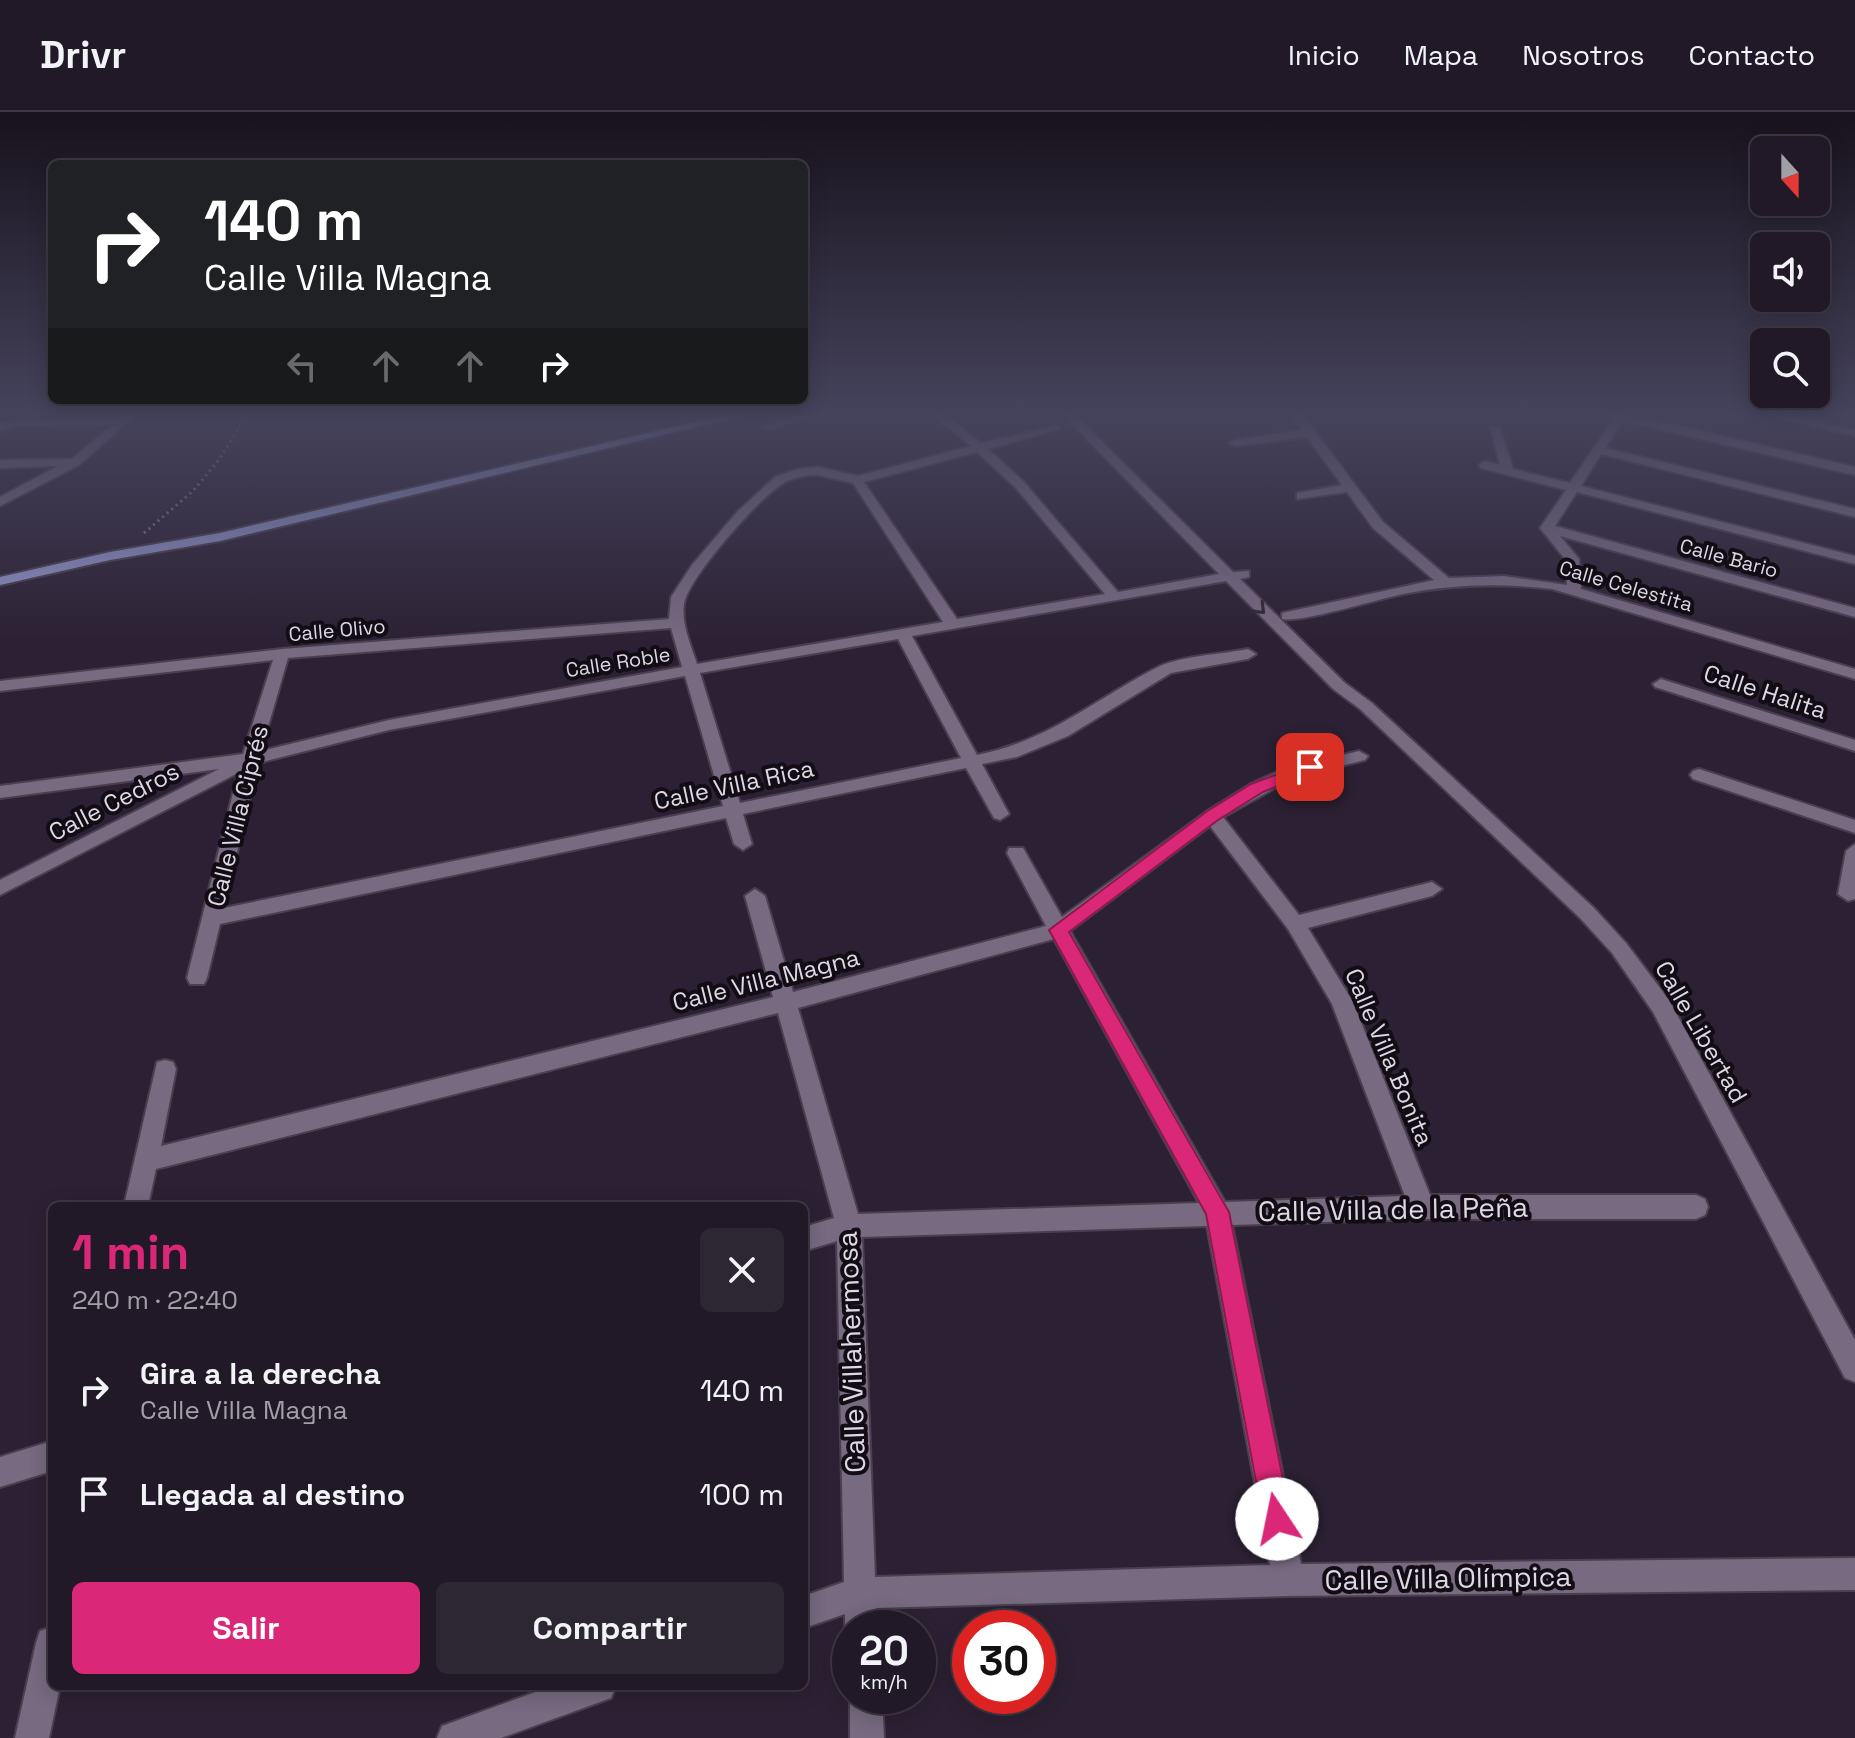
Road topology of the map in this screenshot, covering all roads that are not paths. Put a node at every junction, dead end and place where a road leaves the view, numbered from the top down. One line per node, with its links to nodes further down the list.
1 (23, 490): 14 (street)
2 (410, 490): 19 (main road)
3 (767, 490): 25 (street)
4 (864, 490): 26 (street)
5 (1024, 490): 22 (street)
6 (1147, 490): 18 (street, Calle Libertad)
7 (1154, 490): 18 (street, Calle Libertad)
8 (1338, 490): 13 (street)
9 (1351, 490): 20 (street)
10 (1572, 490): 16 (street)
11 (1580, 490): 17 (street)
12 (1761, 490): 15 (street)
13 (1301, 496)
14 (0, 502)
15 (1855, 513)
16 (1547, 528): 21 (street); 23 (street, Calle Bario)
17 (1855, 560)
18 (1236, 575): 22 (street, Calle Roble); 24 (street, Calle Libertad); 34 (street, Calle Libertad, one-way to 34)
19 (0, 581)
20 (1446, 583): 21 (street, Calle Celestita); 24 (street, Calle Celestita)
21 (1574, 591): 31 (street, Calle Celestita)
22 (1115, 597): 26 (street, Calle Roble)
23 (1855, 613)
24 (1287, 616): 34 (street, Calle Libertad)
25 (677, 623): 28 (street, Calle Olivo); 30 (street)
26 (953, 625): 27 (street, Calle Roble)
27 (903, 634): 30 (street, Calle Roble); 38 (street)
28 (282, 654): 33 (street, Calle Olivo); 37 (street, Calle Villa Ciprés)
29 (1248, 654): 38 (street, Calle Villa Rica)
30 (690, 672): 37 (street, Calle Roble); 41 (street)
31 (1855, 674)
32 (1661, 684): 35 (street, Calle Halita)
33 (0, 686)
34 (1366, 706): 65 (street, Calle Libertad)
35 (1855, 746)
36 (1359, 756): 43 (street, Calle Villa Magna)
37 (250, 759): 40 (street, Calle Roble); 48 (street, Calle Cedros); 52 (street, Calle Villa Ciprés)
38 (971, 761): 41 (street, Calle Villa Rica); 42 (street)
39 (1699, 775): 44 (street)
40 (0, 792)
41 (732, 810): 45 (street); 52 (street, Calle Villa Rica)
42 (1000, 814)
43 (1212, 816): 53 (street, Calle Villa Bonita); 54 (street, Calle Villa Magna)
44 (1855, 827)
45 (743, 844)
46 (1855, 851): 50 (street)
47 (1016, 853): 54 (street)
48 (0, 888)
49 (1432, 889): 53 (street)
50 (1848, 894)
51 (755, 896): 56 (street, Calle Villahermosa)
52 (212, 918): 55 (street, Calle Villa Ciprés)
53 (1295, 924): 60 (street, Calle Villa Bonita)
54 (1058, 930): 56 (street, Calle Villa Magna); 62 (street)
55 (197, 978)
56 (785, 1003): 58 (street, Calle Villa Magna); 63 (street, Calle Villahermosa)
57 (165, 1069): 58 (street)
58 (144, 1161): 59 (street)
59 (137, 1202)
60 (1422, 1207): 61 (street, Calle Villa de la Peña); 62 (street, Calle Villa de la Peña)
61 (1696, 1207)
62 (1217, 1212): 63 (street, Calle Villa de la Peña); 69 (street)
63 (849, 1226): 64 (street, Calle Villa de la Peña); 70 (street, Calle Villahermosa)
64 (808, 1238)
65 (1855, 1368)
66 (48, 1457): 67 (street)
67 (0, 1472)
68 (1855, 1574): 69 (street, Calle Villa Olímpica)
69 (1289, 1580): 70 (street, Calle Villa Olímpica)
70 (859, 1593): 71 (street, Calle Villahermosa); 72 (street, Calle Villa Olímpica)
71 (860, 1610)
72 (808, 1611)
73 (48, 1662): 76 (street)
74 (588, 1690): 77 (street)
75 (866, 1714): 78 (street)
76 (32, 1738)
77 (454, 1738)
78 (867, 1738)

